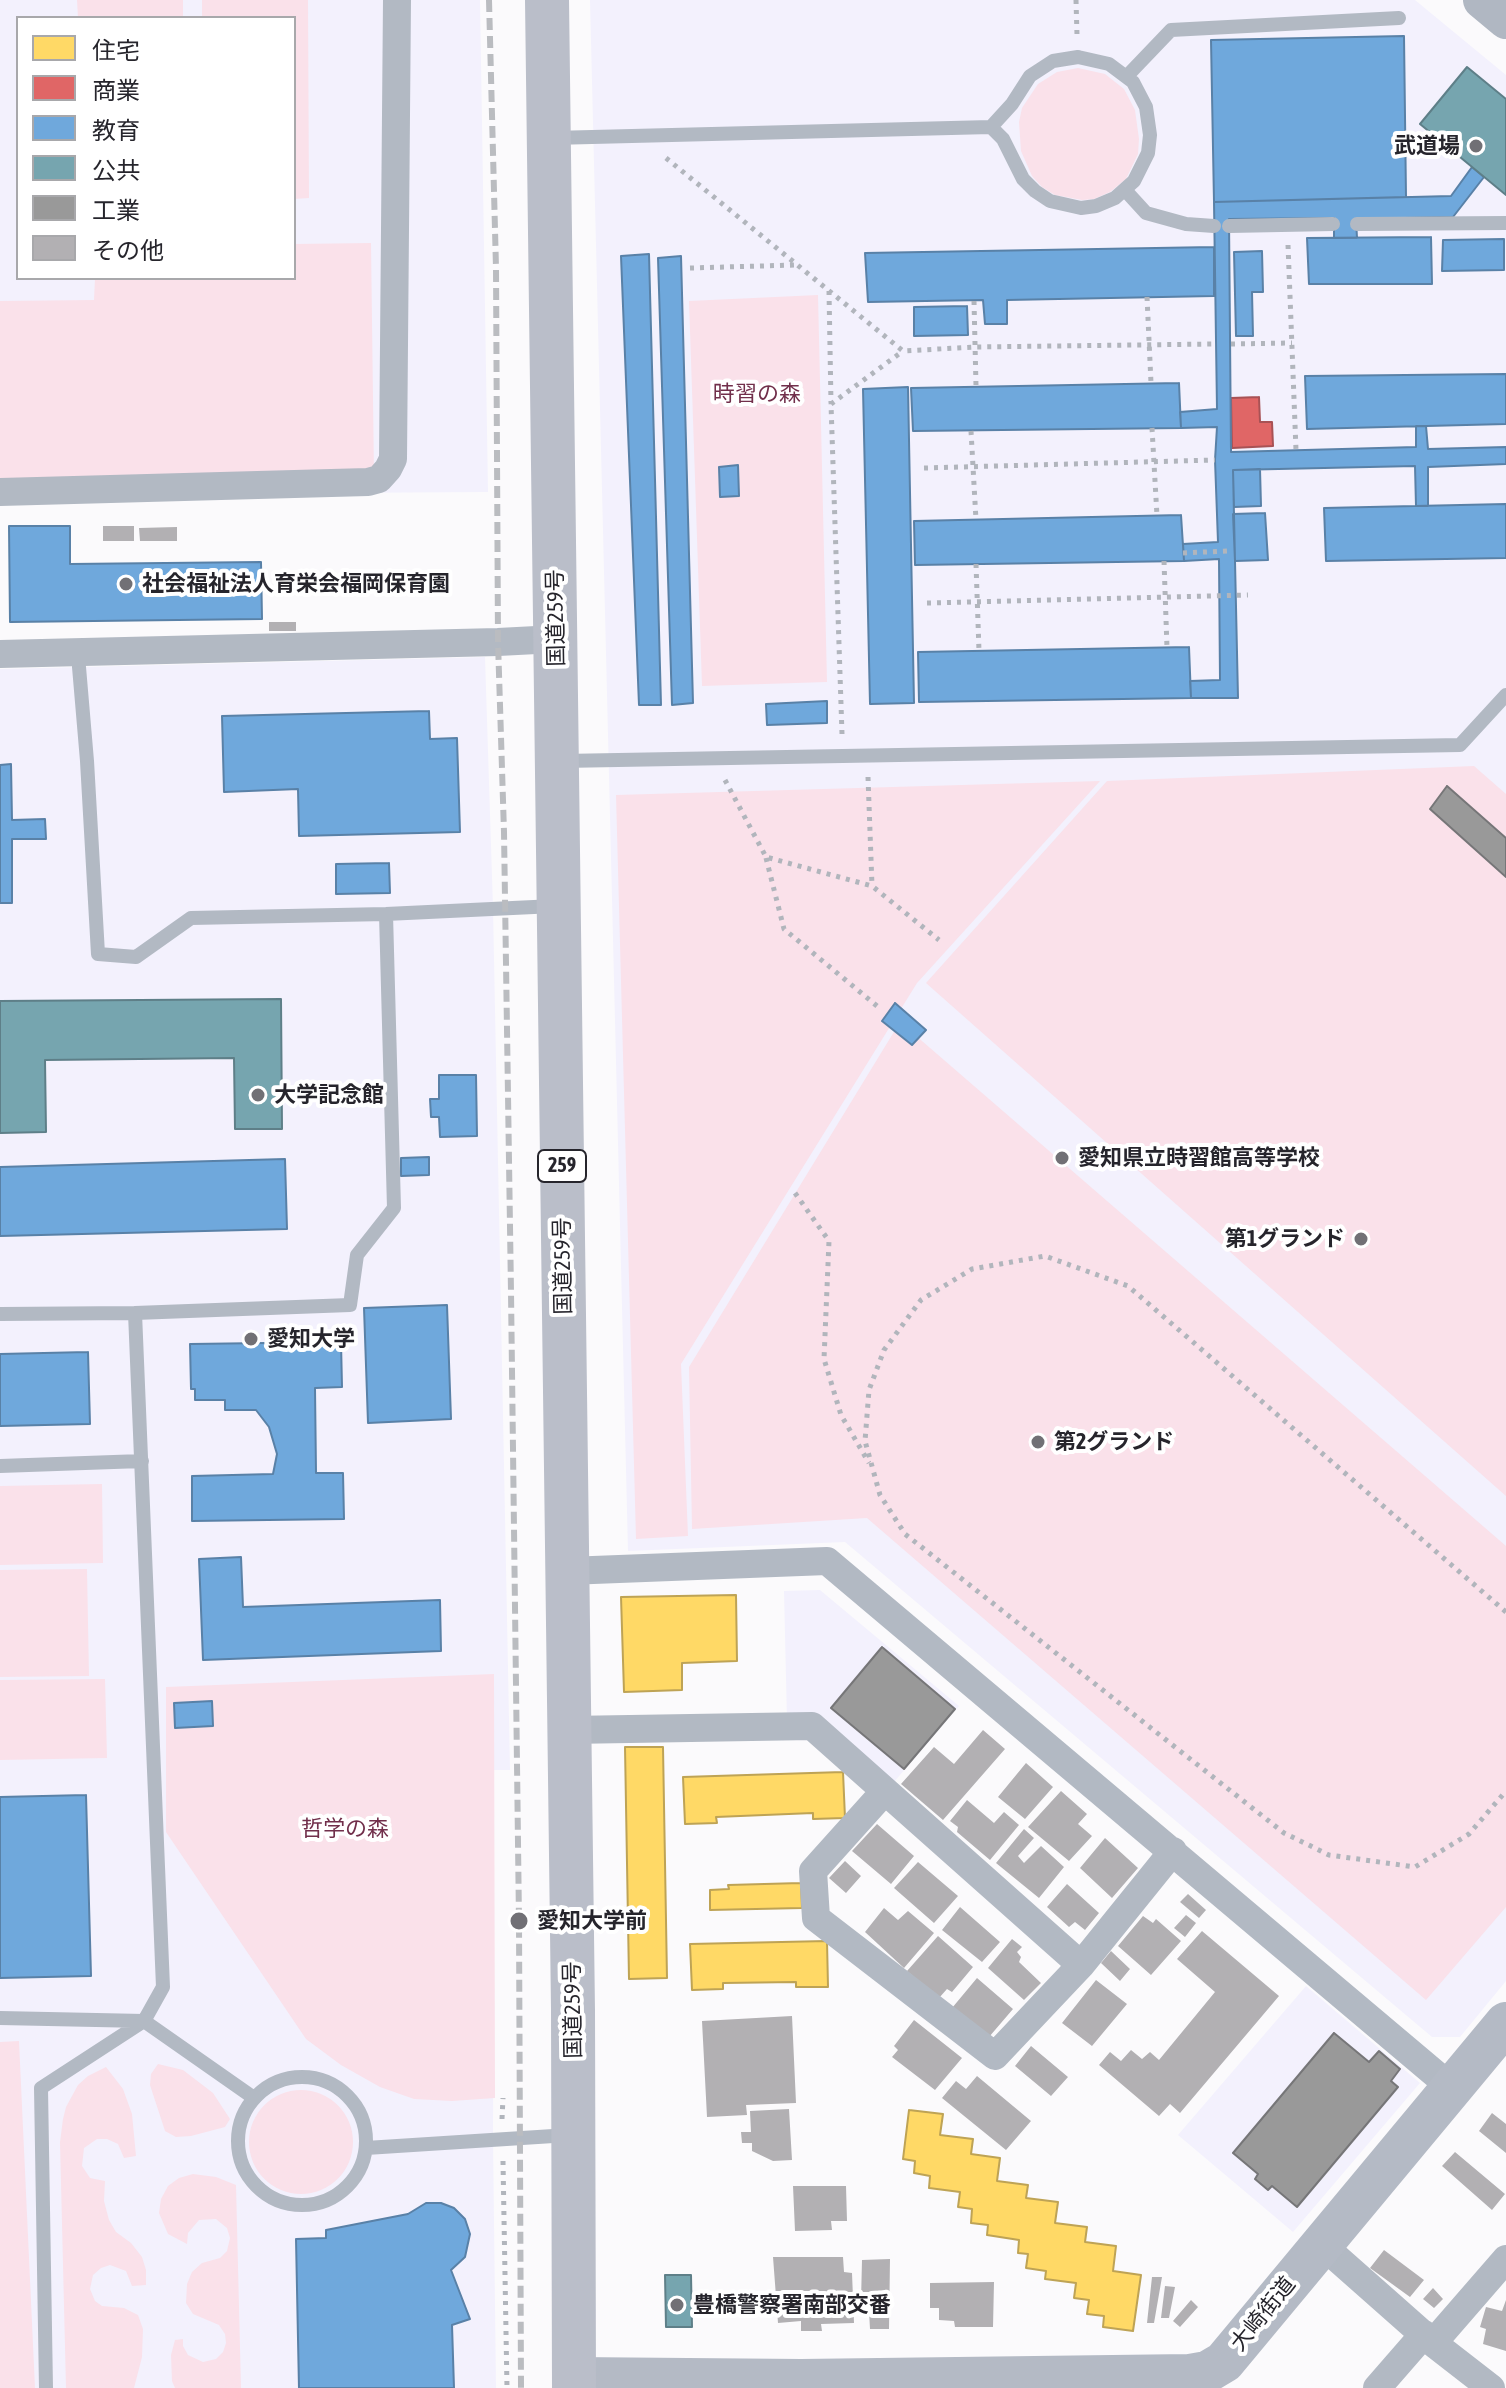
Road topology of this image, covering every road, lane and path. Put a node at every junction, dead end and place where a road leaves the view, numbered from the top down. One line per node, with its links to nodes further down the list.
1 (397, 0): 38 (street)
2 (547, 0): 11 (highway, 国道259号 / 259)
3 (1076, 0): 7 (path)
4 (1482, 0): 6 (main road)
5 (1399, 18): 8 (lane)
6 (1506, 20)
7 (1078, 57): 8 (lane); 9 (lane)
8 (1127, 76): 12 (lane)
9 (991, 127): 10 (lane); 12 (lane)
10 (660, 136): 11 (lane); 17 (path)
11 (549, 138): 49 (highway, 国道259号 / 259)
12 (1125, 190): 14 (lane)
13 (1506, 223): 16 (lane)
14 (1287, 224): 15 (lane); 22 (path)
15 (1333, 224)
16 (1357, 224)
17 (797, 265): 18 (path); 19 (path)
18 (690, 268)
19 (829, 291): 27 (path); 30 (path)
20 (1147, 297): 25 (path)
21 (974, 301): 26 (path)
22 (1292, 343): 24 (path); 33 (path)
23 (1216, 344): 25 (path)
24 (1231, 344)
25 (1149, 346): 26 (path); 28 (path)
26 (975, 347): 27 (path); 29 (path)
27 (903, 351): 30 (path)
28 (1151, 383)
29 (976, 386)
30 (831, 404): 55 (path)
31 (1152, 428): 35 (path)
32 (971, 431): 36 (path)
33 (1296, 450)
34 (1215, 460): 35 (path)
35 (1154, 461): 36 (path); 39 (path)
36 (973, 467): 37 (path); 40 (path)
37 (924, 468)
38 (0, 492)
39 (1157, 516)
40 (976, 520)
41 (1227, 551): 42 (path)
42 (1183, 553)
43 (1164, 561): 46 (path)
44 (976, 564): 47 (path)
45 (1248, 595): 46 (path)
46 (1165, 597): 47 (path); 50 (path)
47 (978, 602): 48 (path); 51 (path)
48 (927, 603)
49 (556, 639): 52 (street); 58 (highway, 国道259号 / 259)
50 (1167, 648)
51 (979, 651)
52 (0, 654)
53 (79, 667): 62 (lane)
54 (1506, 695): 56 (lane)
55 (842, 756): 56 (lane); 57 (lane)
56 (868, 756): 60 (path)
57 (714, 759): 58 (lane); 59 (path)
58 (558, 761): 61 (highway, 国道259号 / 259)
59 (766, 857): 60 (path); 64 (path)
60 (872, 886): 63 (path)
61 (559, 906): 62 (lane); 71 (highway, 国道259号 / 259)
62 (386, 914): 66 (lane)
63 (939, 940)
64 (877, 1006)
65 (795, 1193): 70 (path)
66 (135, 1313): 67 (lane); 68 (lane)
67 (0, 1314)
68 (142, 1461): 69 (lane); 79 (lane)
69 (0, 1466)
70 (873, 1471): 72 (path); 74 (path)
71 (567, 1571): 73 (highway, 国道259号 / 259); 76 (street)
72 (1506, 1612)
73 (569, 1730): 75 (street); 84 (highway, 国道259号 / 259)
74 (1506, 1791)
75 (884, 1792): 77 (street); 77 (street)
76 (1173, 1851): 77 (street); 81 (street)
77 (1081, 1965)
78 (0, 2018): 79 (lane)
79 (144, 2021): 82 (lane); 93 (lane)
80 (1506, 2023): 81 (main road, 大崎街道)
81 (1452, 2088): 87 (main road, 大崎街道)
82 (254, 2098): 86 (lane); 86 (lane)
83 (503, 2098): 85 (path)
84 (574, 2135): 85 (lane); 91 (highway, 国道259号 / 259)
85 (502, 2139): 86 (lane); 94 (path)
86 (366, 2148)
87 (1321, 2244): 89 (street); 90 (main road, 大崎街道)
88 (1502, 2269): 89 (street)
89 (1428, 2338): 95 (street); 96 (street)
90 (1186, 2381): 92 (main road, 大崎街道)
91 (574, 2383): 92 (main road, 大崎街道)
92 (802, 2384)
93 (46, 2388)
94 (507, 2388)
95 (1377, 2388)
96 (1491, 2388)

